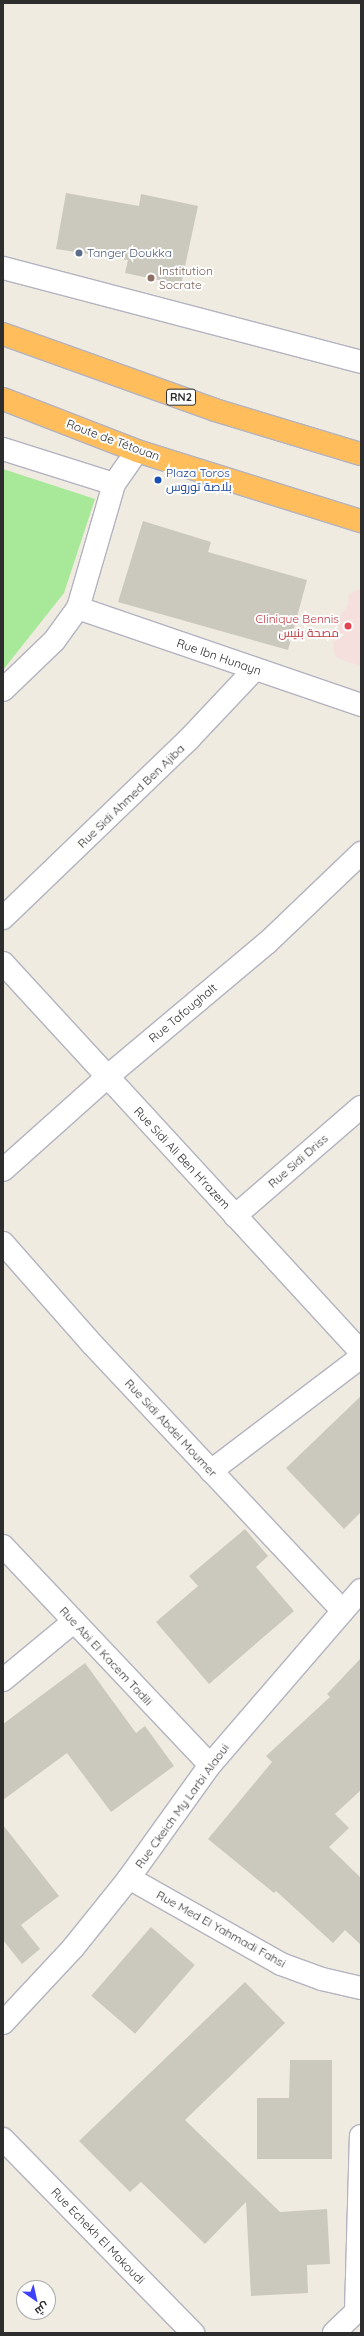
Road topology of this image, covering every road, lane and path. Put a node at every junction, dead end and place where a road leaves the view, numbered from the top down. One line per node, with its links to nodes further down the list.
1 (3, 268): 3 (street)
2 (3, 334): 7 (highway, RN2)
3 (361, 362)
4 (3, 399): 6 (highway, Route de Tétouan)
5 (3, 449): 8 (street)
6 (137, 451): 8 (street); 9 (highway, Route de Tétouan)
7 (361, 454)
8 (114, 484): 10 (street)
9 (361, 521)
10 (78, 608): 11 (street, Rue Ibn Hunayn); 12 (street)
11 (255, 669): 13 (street, Rue Ibn Hunayn); 15 (street, Rue Sidi Ahmed Ben Ajiba)
12 (3, 690)
13 (361, 705)
14 (361, 853): 17 (street, Rue Tafoughalt)
15 (3, 918)
16 (3, 963): 17 (street, Rue Sidi Ali Ben H'razem)
17 (107, 1077): 19 (street, Rue Tafoughalt); 20 (street, Rue Sidi Ali Ben H'razem)
18 (361, 1107): 20 (street, Rue Sidi Driss)
19 (3, 1170)
20 (235, 1216): 22 (street, Rue Sidi Ali Ben H'razem)
21 (3, 1243): 24 (street, Rue Sidi Abdel Moumer)
22 (361, 1352)
23 (361, 1356): 24 (street)
24 (211, 1471): 27 (street, Rue Sidi Abdel Moumer)
25 (3, 1546): 28 (street, Rue Abi El Kacem Tadili)
26 (361, 1590): 27 (street, Rue Ckeich My Larbi Alaoui)
27 (342, 1610): 30 (street, Rue Ckeich My Larbi Alaoui)
28 (73, 1622): 29 (street); 30 (street, Rue Abi El Kacem Tadili)
29 (3, 1680)
30 (210, 1765): 31 (street, Rue Ckeich My Larbi Alaoui)
31 (129, 1878): 32 (street, Rue Med El Yahmadi Fahsi); 33 (street, Rue Ckeich My Larbi Alaoui)
32 (361, 1988)
33 (3, 2023)
34 (361, 2136): 36 (street)
35 (3, 2139): 37 (street, Rue Echekh El Makoudi)
36 (359, 2312): 38 (street)
37 (193, 2333)
38 (334, 2333)

